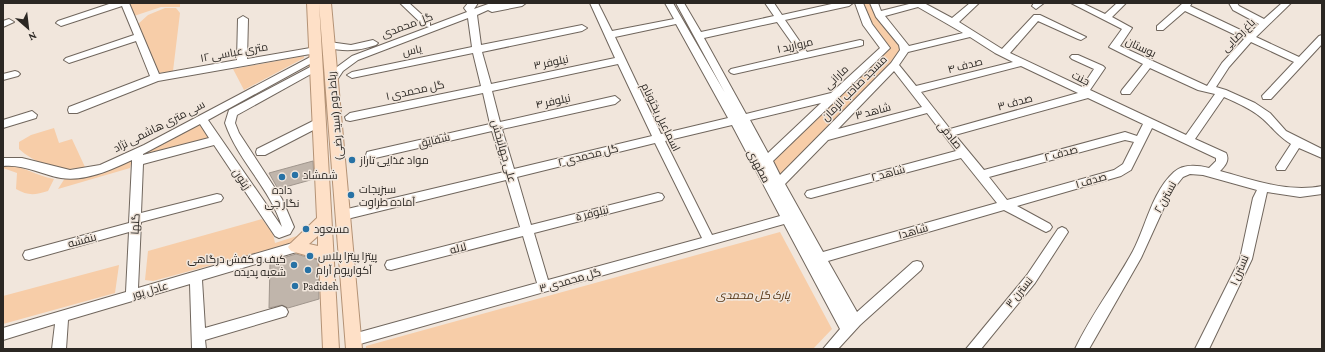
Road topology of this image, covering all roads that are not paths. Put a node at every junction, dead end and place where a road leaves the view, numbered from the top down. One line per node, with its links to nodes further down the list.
1 (120, 3): 32 (street)
2 (125, 3): 40 (street)
3 (313, 3): 50 (main road, رباط دوم (سید رضی))
4 (325, 3): 50 (main road, رباط دوم (سید رضی))
5 (404, 3): 33 (street)
6 (481, 3): 24 (street, گل محمدی)
7 (499, 3): 24 (street, گل محمدی)
8 (522, 3): 24 (street)
9 (594, 3): 38 (street, اسماعیل بختونام)
10 (669, 3): 30 (street, مطهری)
11 (680, 3): 39 (street, مطهری)
12 (769, 3): 27 (street)
13 (849, 3): 27 (street)
14 (859, 3): 71 (street, مارانی)
15 (874, 3): 26 (street)
16 (939, 3): 25 (street)
17 (975, 3): 31 (street)
18 (1075, 3): 28 (street, بوستان)
19 (1122, 3): 28 (street)
20 (1233, 3): 34 (street)
21 (1287, 3): 34 (street, باغ رضایی)
22 (919, 4): 25 (street, جنت); 26 (street)
23 (1186, 5): 36 (street); 43 (street)
24 (471, 8): 33 (street, گل محمدی); 45 (street, علی جهانبخش); 47 (street, گل محمدی)
25 (932, 10): 31 (street, جنت)
26 (879, 15): 46 (street)
27 (779, 18): 39 (street); 49 (street)
28 (1106, 18): 57 (street, بوستان)
29 (243, 19): 56 (street)
30 (680, 21): 38 (street); 78 (street, مطهری)
31 (953, 22): 37 (street, جنت)
32 (61, 23)
33 (427, 24): 47 (street, گل محمدی)
34 (1266, 24): 43 (street, باغ رضایی)
35 (582, 28): 45 (street, یاس)
36 (1160, 28)
37 (972, 34): 46 (street); 48 (street, جنت)
38 (609, 35): 53 (street, اسماعیل بختونام)
39 (697, 36): 78 (street, مطهری)
40 (139, 37): 52 (street); 63 (street)
41 (1081, 37): 48 (street)
42 (1322, 38): 54 (street)
43 (1251, 39): 54 (street); 66 (street, باغ رضایی)
44 (860, 43): 49 (street, مروارید ۱)
45 (477, 49): 61 (street, یاس); 65 (street, علی جهانبخش)
46 (905, 50): 58 (street, مسجد صاحب الزمان)
47 (354, 53): 50 (street, گل محمدی); 64 (street, گل محمدی)
48 (1004, 53): 55 (street, جنت)
49 (804, 54): 59 (street, مروارید ۱)
50 (319, 55): 56 (street, ۱۲ متری عباسی); 64 (main road, رباط دوم (سید رضی)); 79 (street, سی متری هاشمی نژاد); 81 (main road, رباط دوم (سید رضی)); 88 (street, زیتون)
51 (1075, 57): 70 (street)
52 (70, 60)
53 (621, 60): 65 (street, نیلوفر ۳); 87 (street, اسماعیل بختونام)
54 (1300, 61): 72 (street)
55 (1022, 62): 67 (street, صدف ۴); 70 (street, جنت)
56 (242, 63): 63 (street, ۱۲ متری عباسی)
57 (1149, 63): 66 (street, بوستان); 68 (street)
58 (894, 65): 67 (street, صادقی); 86 (street, مسجد صاحب الزمان)
59 (734, 71)
60 (15, 74): 62 (street)
61 (352, 75)
62 (3, 77)
63 (156, 78): 75 (street, ۱۲ متری عباسی)
64 (332, 81): 80 (main road, رباط دوم (سید رضی))
65 (486, 87): 77 (street, گل محمدی ۱); 84 (street, علی جهانبخش)
66 (1210, 89): 69 (street)
67 (914, 90): 74 (street, صادقی)
68 (1126, 92)
69 (1222, 92): 90 (street); 91 (street)
70 (1085, 93): 82 (street, جنت); 85 (street, صدف ۳)
71 (834, 96): 78 (street, گل محمدی ۲); 97 (street, مارانی)
72 (1267, 96)
73 (615, 100): 84 (street, نیلوفر ۴)
74 (929, 109): 85 (street, صادقی); 86 (street, شاهد ۳)
75 (73, 110)
76 (32, 115): 83 (street)
77 (350, 117)
78 (738, 118): 87 (street, گل محمدی ۲); 97 (street, مطهری); 111 (street, مطهری)
79 (202, 119): 88 (street, زیتون); 96 (street, سی متری هاشمی نژاد)
80 (335, 119): 81 (main road); 110 (main road, رباط دوم (سید رضی))
81 (319, 122): 92 (street); 112 (main road, رباط دوم (سید رضی))
82 (1149, 123): 89 (street, صدف ۱); 90 (street, جنت)
83 (3, 124)
84 (496, 126): 95 (street, شقایق); 101 (street, علی جهانبخش)
85 (948, 133): 93 (street, صادقی)
86 (823, 137): 103 (street, مسجد صاحب الزمان)
87 (658, 138): 101 (street, گل محمدی ۲); 117 (street, اسماعیل بختونام)
88 (216, 140): 96 (street)
89 (1139, 140): 102 (street, صدف ۲); 109 (street, صدف ۱)
90 (1188, 140): 100 (street, جنت)
91 (1297, 143): 94 (street); 99 (street)
92 (261, 152)
93 (964, 153): 102 (street, صادقی); 106 (street, شاهد ۲)
94 (1322, 154)
95 (371, 155)
96 (138, 156): 98 (street, سی متری هاشمی نژاد); 113 (street, گلها)
97 (766, 161): 103 (street, مطهری)
98 (3, 162)
99 (1281, 168)
100 (1211, 172): 104 (street, نسترن ۲); 137 (street, نسترن ۲)
101 (510, 174): 110 (street, گل محمدی ۲); 115 (street, علی جهانبخش)
102 (982, 175): 109 (street, صادقی)
103 (779, 183): 121 (street, مطهری)
104 (1264, 187): 105 (street, نسترن ۲); 138 (street, نسترن ۱)
105 (1322, 190)
106 (811, 194)
107 (658, 197): 115 (street, نیلوفر ۵)
108 (217, 198): 113 (street, بنفشه)
109 (1005, 205): 114 (street); 121 (street, شاهد۱)
110 (343, 215): 132 (main road, رباط دوم (سید رضی))
111 (786, 219): 117 (street, گل محمدی ۳); 129 (street, مطهری)
112 (324, 220): 118 (main road); 120 (main road, رباط دوم (سید رضی))
113 (135, 222): 119 (street, بنفشه); 126 (street, گلها)
114 (1046, 227)
115 (526, 230): 122 (street, لاله); 125 (street, علی جهانبخش)
116 (1062, 232): 136 (street, نسترن ۳)
117 (709, 240): 125 (street, گل محمدی ۳)
118 (296, 247): 120 (main road); 124 (street, عادل پور)
119 (29, 255)
120 (326, 255): 134 (main road, رباط دوم (سید رضی))
121 (820, 258): 129 (street, مطهری)
122 (391, 265)
123 (917, 266): 129 (street)
124 (196, 277): 126 (street, عادل پور); 131 (street)
125 (544, 287): 132 (street, گل محمدی ۳)
126 (132, 296): 128 (street, عادل پور)
127 (282, 312): 131 (street)
128 (62, 316): 130 (street, عادل پور); 133 (street)
129 (851, 326): 135 (street)
130 (3, 334)
131 (196, 345)
132 (353, 345)
133 (59, 349)
134 (331, 349)
135 (830, 349)
136 (973, 349)
137 (1082, 349)
138 (1202, 349)

